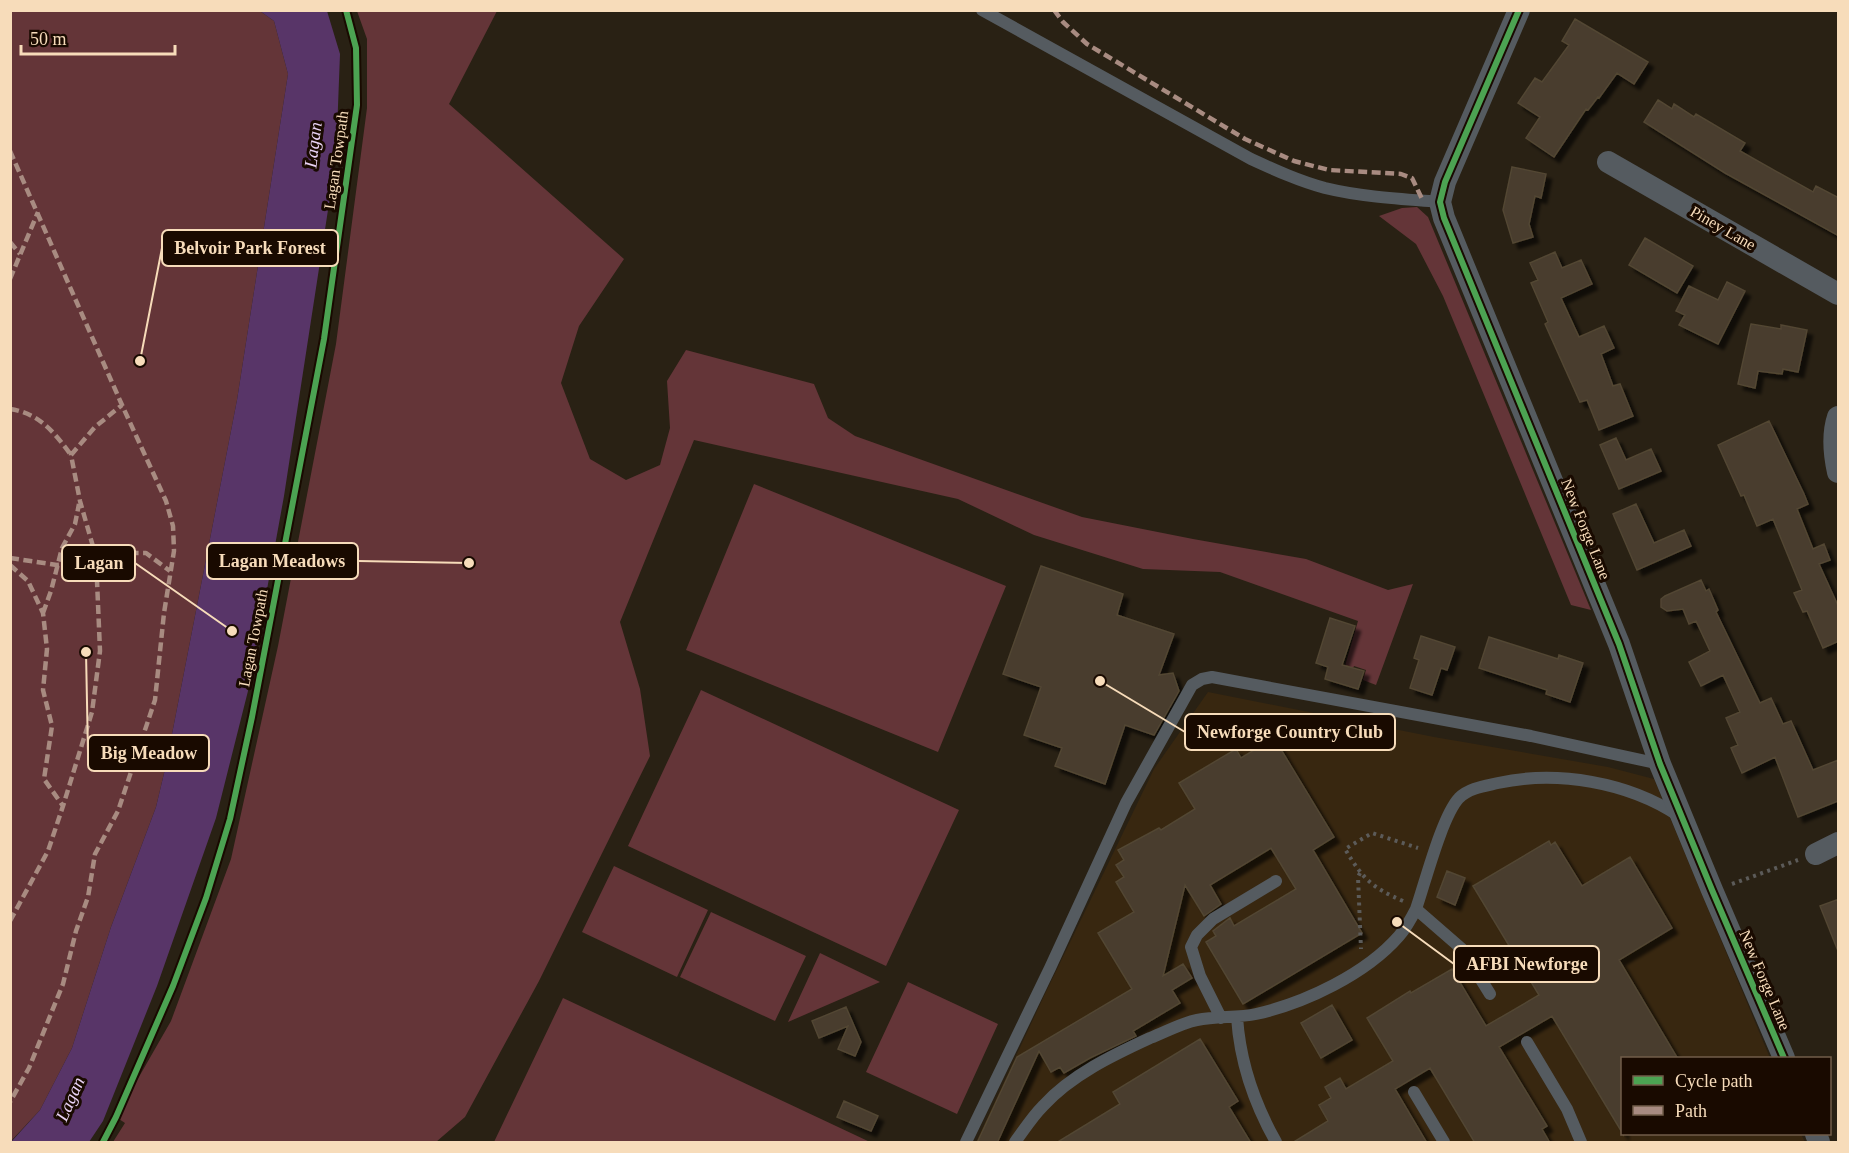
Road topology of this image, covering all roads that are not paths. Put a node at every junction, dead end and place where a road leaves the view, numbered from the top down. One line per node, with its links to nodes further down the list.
1 (982, 10): 4 (lane)
2 (1519, 10): 4 (street)
3 (1608, 162): 5 (street, Piney Lane)
4 (1440, 202): 8 (street, New Forge Lane)
5 (1839, 294)
6 (1839, 417): 7 (street)
7 (1839, 472)
8 (1660, 764): 9 (street, New Forge Lane); 20 (lane)
9 (1683, 819): 13 (lane); 18 (street, New Forge Lane)
10 (1839, 843): 11 (street)
11 (1816, 854)
12 (1276, 881): 16 (lane)
13 (1416, 909): 14 (lane); 15 (lane)
14 (1490, 994)
15 (1237, 1017): 16 (lane); 22 (lane)
16 (1221, 1018): 21 (lane)
17 (1527, 1042): 24 (lane)
18 (1783, 1057)
19 (1414, 1092): 23 (lane)
20 (966, 1143)
21 (1015, 1143)
22 (1276, 1143)
23 (1443, 1143)
24 (1581, 1143)

